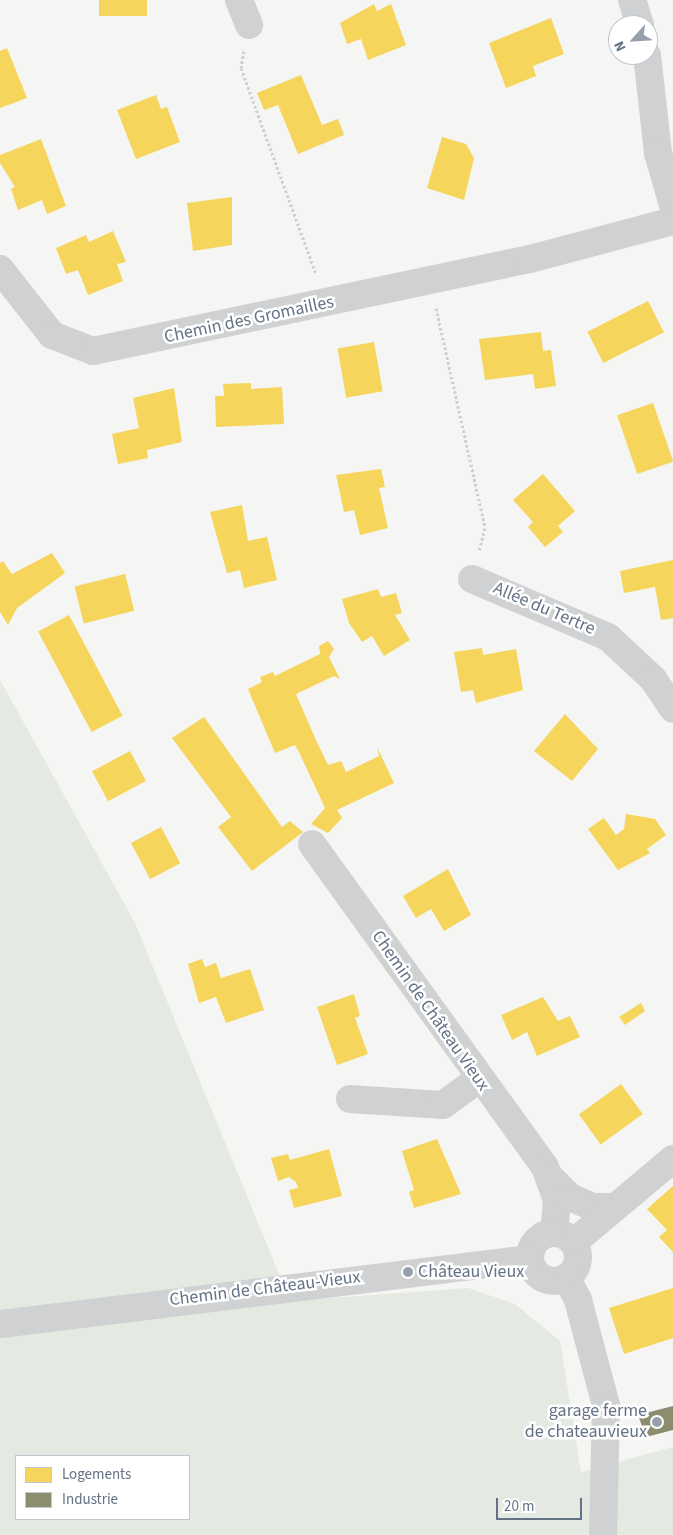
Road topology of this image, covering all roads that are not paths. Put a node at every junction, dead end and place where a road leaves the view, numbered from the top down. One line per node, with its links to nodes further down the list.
1 (239, 0): 4 (street)
2 (632, 0): 3 (street)
3 (637, 15)
4 (249, 25)
5 (648, 65): 6 (street)
6 (673, 205)
7 (673, 221): 8 (street, Chemin des Gromailles)
8 (0, 269)
9 (472, 579): 10 (street, Allée du Tertre)
10 (673, 709)
11 (312, 844): 12 (street, Chemin de Château Vieux)
12 (477, 1080): 13 (street); 15 (street, Chemin de Château Vieux)
13 (350, 1099)
14 (673, 1159): 16 (street)
15 (550, 1177): 16 (street, Chemin de Château Vieux); 17 (street, Chemin de Château Vieux)
16 (613, 1207): 17 (street)
17 (564, 1238): 18 (street); 19 (street)
18 (530, 1259): 19 (street); 20 (street, Chemin de Château-Vieux)
19 (567, 1279): 21 (street)
20 (0, 1324)
21 (603, 1535)

